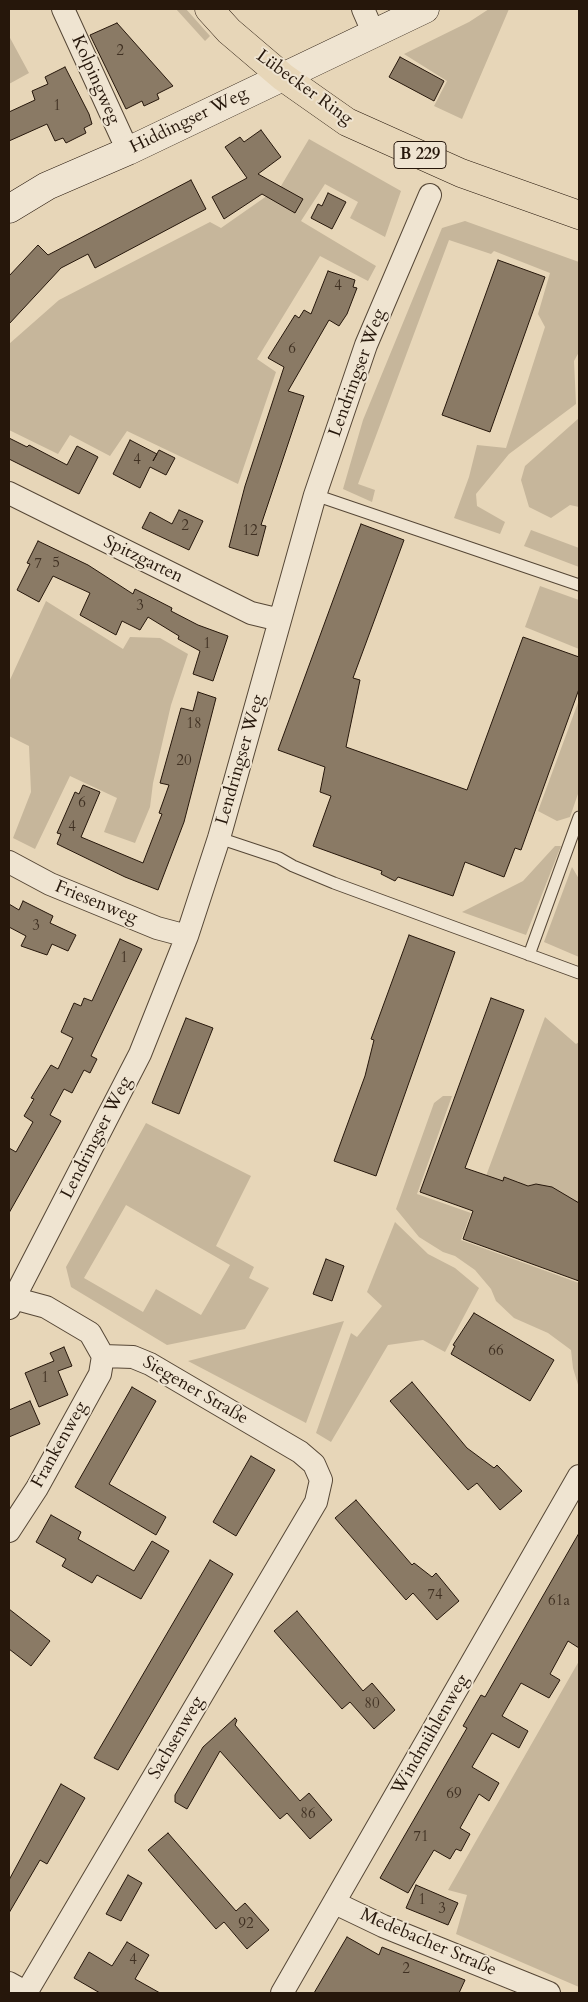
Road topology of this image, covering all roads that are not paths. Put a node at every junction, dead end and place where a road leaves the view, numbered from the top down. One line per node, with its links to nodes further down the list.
1 (63, 9): 6 (street, Kolpingweg)
2 (209, 9): 5 (main road, Lübecker Ring / B 229)
3 (425, 9): 4 (main road, Hiddingser Weg)
4 (368, 20): 5 (main road, Hiddingser Weg)
5 (283, 77): 6 (main road, Hiddingser Weg); 9 (main road, Lübecker Ring / B 229)
6 (128, 151): 8 (main road, Hiddingser Weg)
7 (430, 195): 11 (street, Lendringser Weg)
8 (9, 209)
9 (579, 215)
10 (9, 493): 13 (street, Spitzgarten)
11 (315, 495): 12 (lane); 13 (street, Lendringser Weg)
12 (579, 586)
13 (280, 620): 15 (street, Lendringser Weg)
14 (579, 817): 18 (lane)
15 (219, 838): 17 (street, Lendringser Weg); 18 (lane)
16 (9, 862): 17 (street, Friesenweg)
17 (187, 936): 20 (street, Lendringser Weg)
18 (529, 955): 19 (lane)
19 (579, 973)
20 (10, 1301): 21 (street)
21 (103, 1356): 23 (street, Siegener Straße); 24 (street, Frankenweg)
22 (579, 1476): 25 (street, Windmühlenweg)
23 (322, 1480): 26 (street, Sachsenweg)
24 (9, 1531)
25 (336, 1903): 27 (street, Windmühlenweg); 28 (street, Medebacher Straße)
26 (21, 1989)
27 (282, 1993)
28 (549, 1993)

